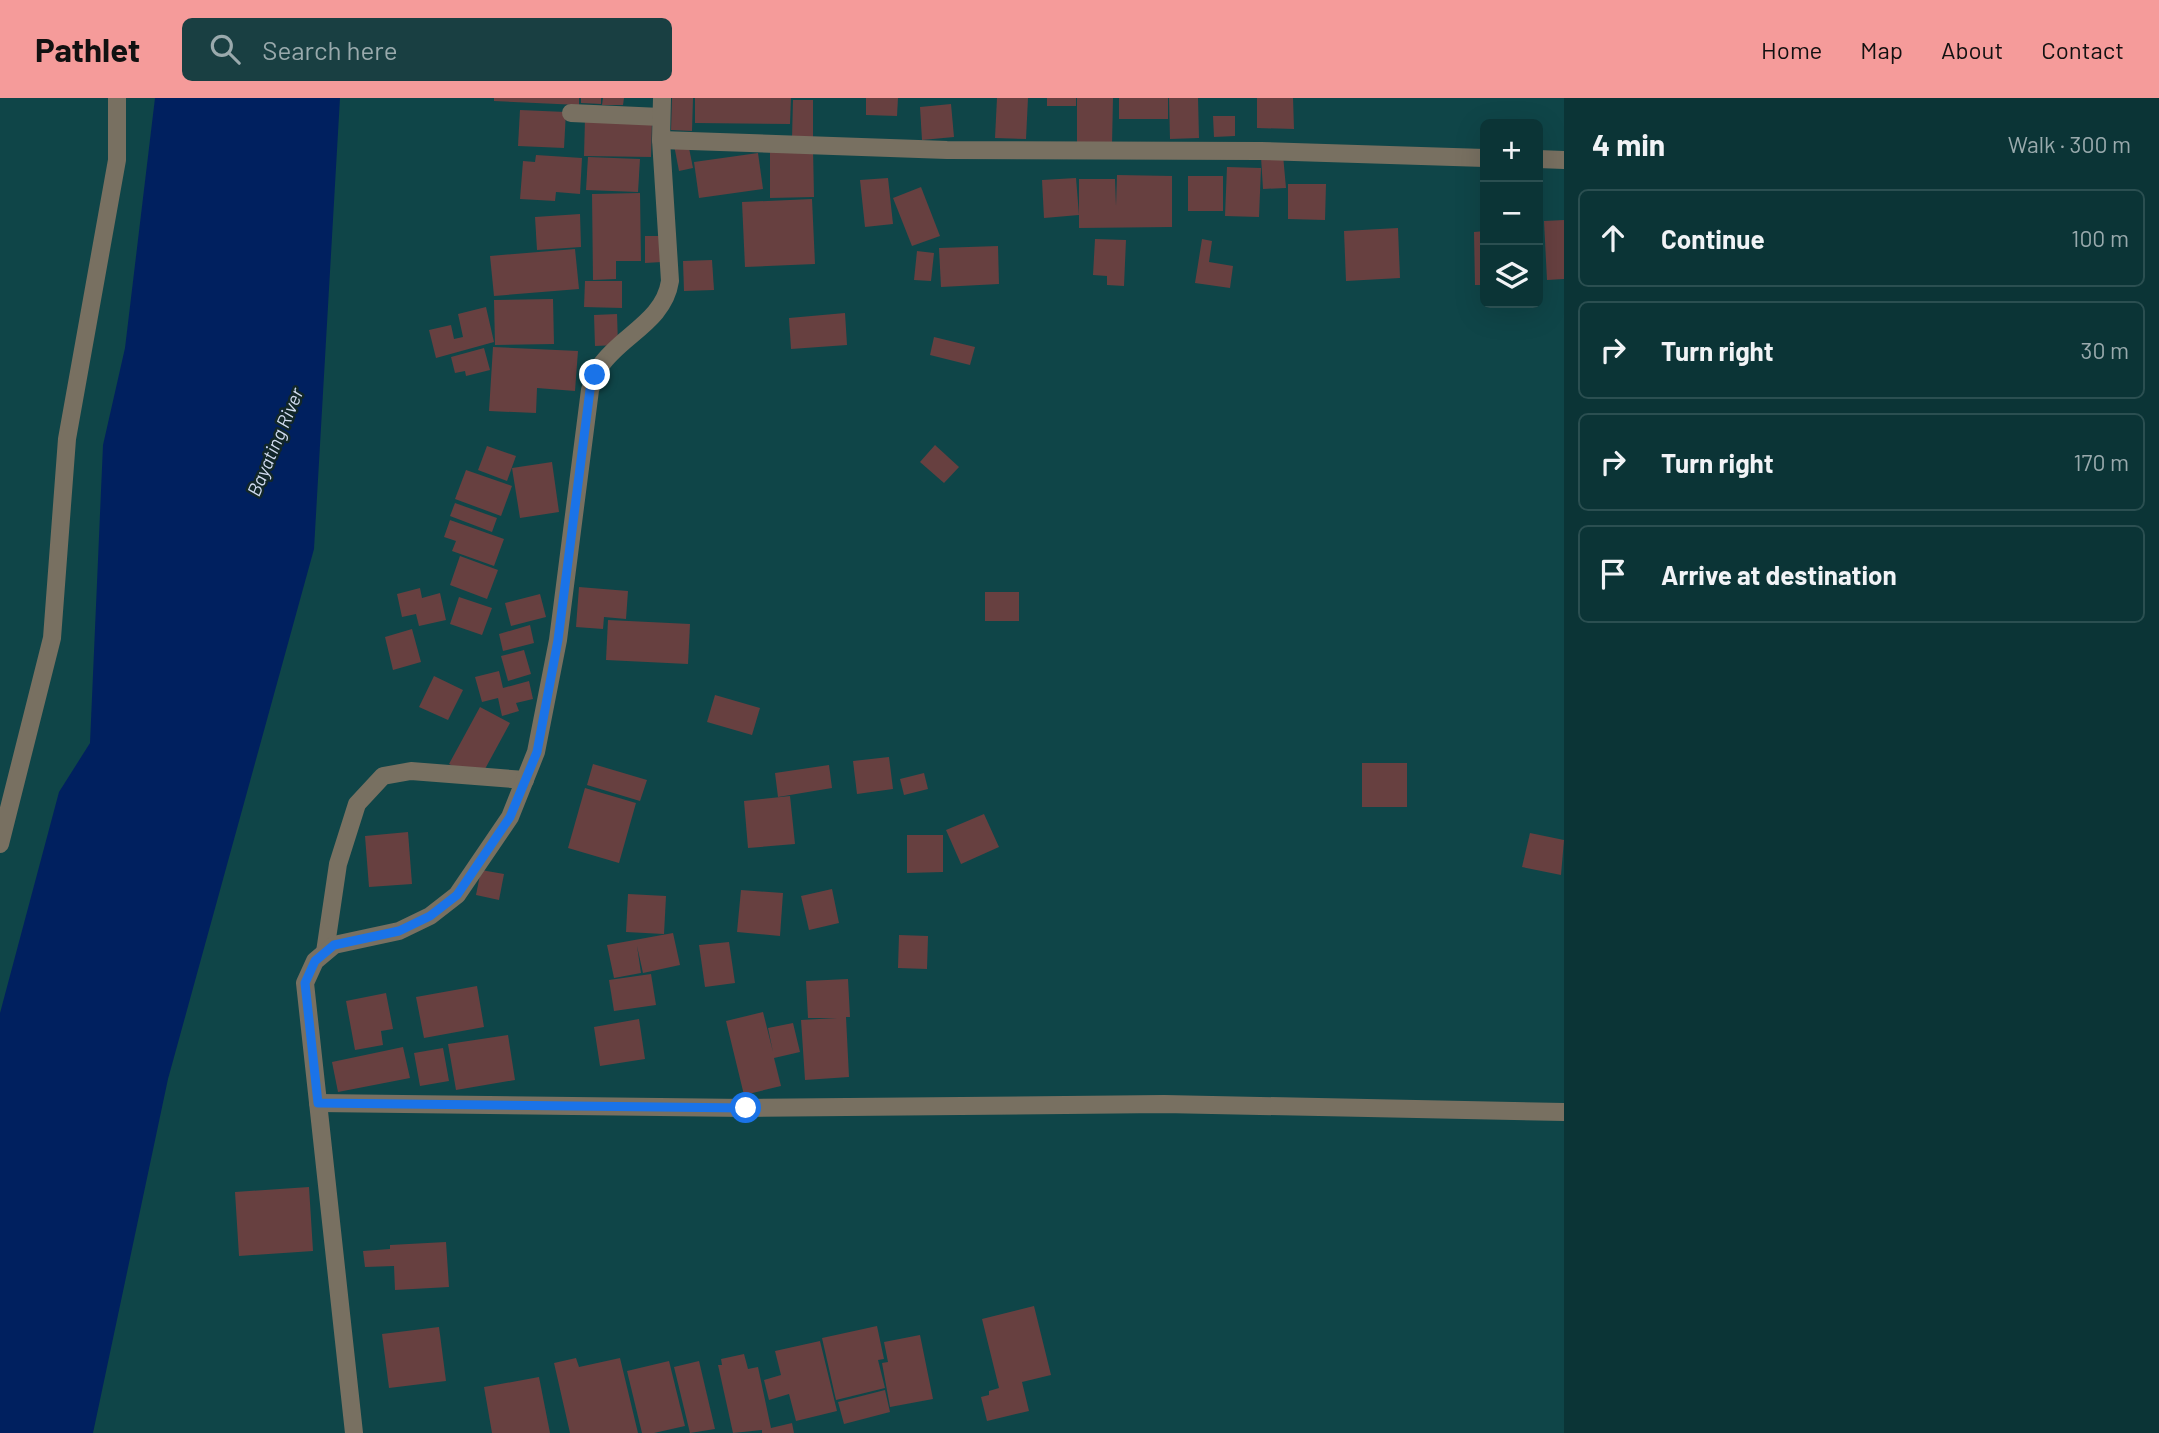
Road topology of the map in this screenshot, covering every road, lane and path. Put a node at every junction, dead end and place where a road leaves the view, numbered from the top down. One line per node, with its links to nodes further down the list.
1 (117, 98): 10 (street)
2 (662, 98): 4 (street)
3 (571, 113): 4 (street)
4 (661, 117): 5 (street)
5 (661, 140): 6 (street); 9 (street)
6 (1480, 158)
7 (1543, 159): 8 (street)
8 (1564, 160)
9 (525, 780): 11 (street); 11 (street)
10 (0, 845)
11 (326, 952): 12 (street)
12 (318, 1103): 13 (street); 14 (street)
13 (1564, 1112)
14 (354, 1433)

